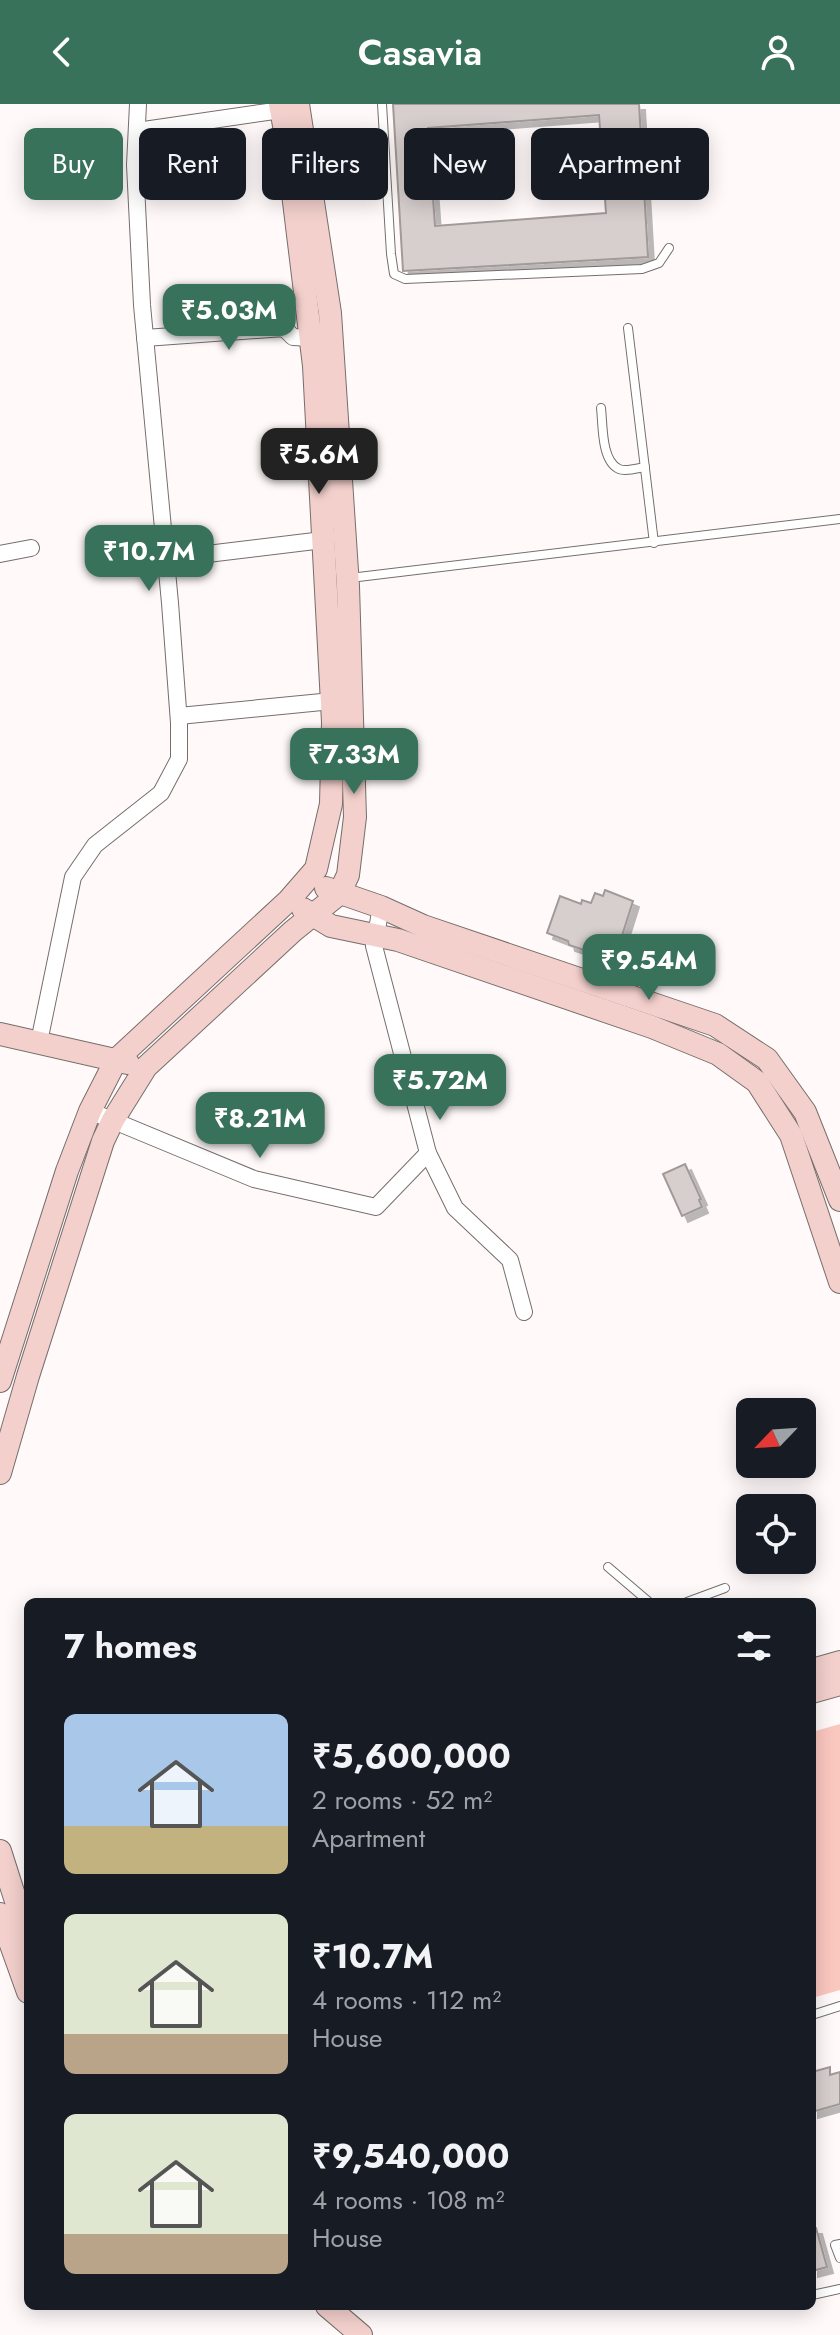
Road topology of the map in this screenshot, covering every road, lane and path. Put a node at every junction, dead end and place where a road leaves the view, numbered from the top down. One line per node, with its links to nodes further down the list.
1 (138, 104): 4 (street)
2 (382, 104): 5 (lane)
3 (286, 106): 4 (street); 8 (main road); 17 (main road)
4 (137, 131): 7 (street)
5 (669, 248)
6 (628, 328): 10 (lane)
7 (145, 338): 8 (street); 16 (street)
8 (311, 338): 12 (main road)
9 (601, 408): 10 (lane)
10 (645, 467): 13 (lane)
11 (840, 519): 13 (lane)
12 (323, 540): 16 (street); 17 (main road)
13 (654, 543): 17 (lane)
14 (31, 548): 15 (street)
15 (0, 554)
16 (166, 559): 19 (street)
17 (336, 579): 18 (main road); 21 (main road)
18 (332, 701): 19 (street); 20 (main road)
19 (179, 716): 27 (street)
20 (307, 879): 21 (main road); 22 (main road)
21 (339, 894): 23 (main road); 24 (main road)
22 (289, 900): 24 (main road); 28 (main road)
23 (381, 907): 25 (street); 33 (main road)
24 (314, 916): 25 (main road); 29 (main road)
25 (375, 935): 32 (street); 34 (main road)
26 (0, 1034): 27 (main road)
27 (39, 1042): 28 (main road)
28 (116, 1060): 29 (main road); 30 (main road)
29 (146, 1067): 31 (main road)
30 (90, 1111): 31 (street); 36 (main road)
31 (113, 1120): 32 (street); 37 (main road)
32 (428, 1153): 35 (street)
33 (840, 1200)
34 (840, 1282)
35 (524, 1312)
36 (0, 1381)
37 (0, 1473)
38 (608, 1567): 40 (lane)
39 (725, 1588): 41 (lane)
40 (644, 1598)
41 (698, 1598)
42 (840, 1662): 43 (main road)
43 (816, 1669)
44 (840, 1684): 45 (main road)
45 (816, 1691)
46 (0, 1851): 47 (main road)
47 (17, 1924): 48 (main road)
48 (24, 1967)
49 (840, 2006): 50 (lane)
50 (816, 2014)
51 (840, 2244): 52 (lane)
52 (840, 2258)
53 (840, 2289): 54 (lane)
54 (816, 2294)
55 (332, 2310): 56 (main road)
56 (361, 2335)

